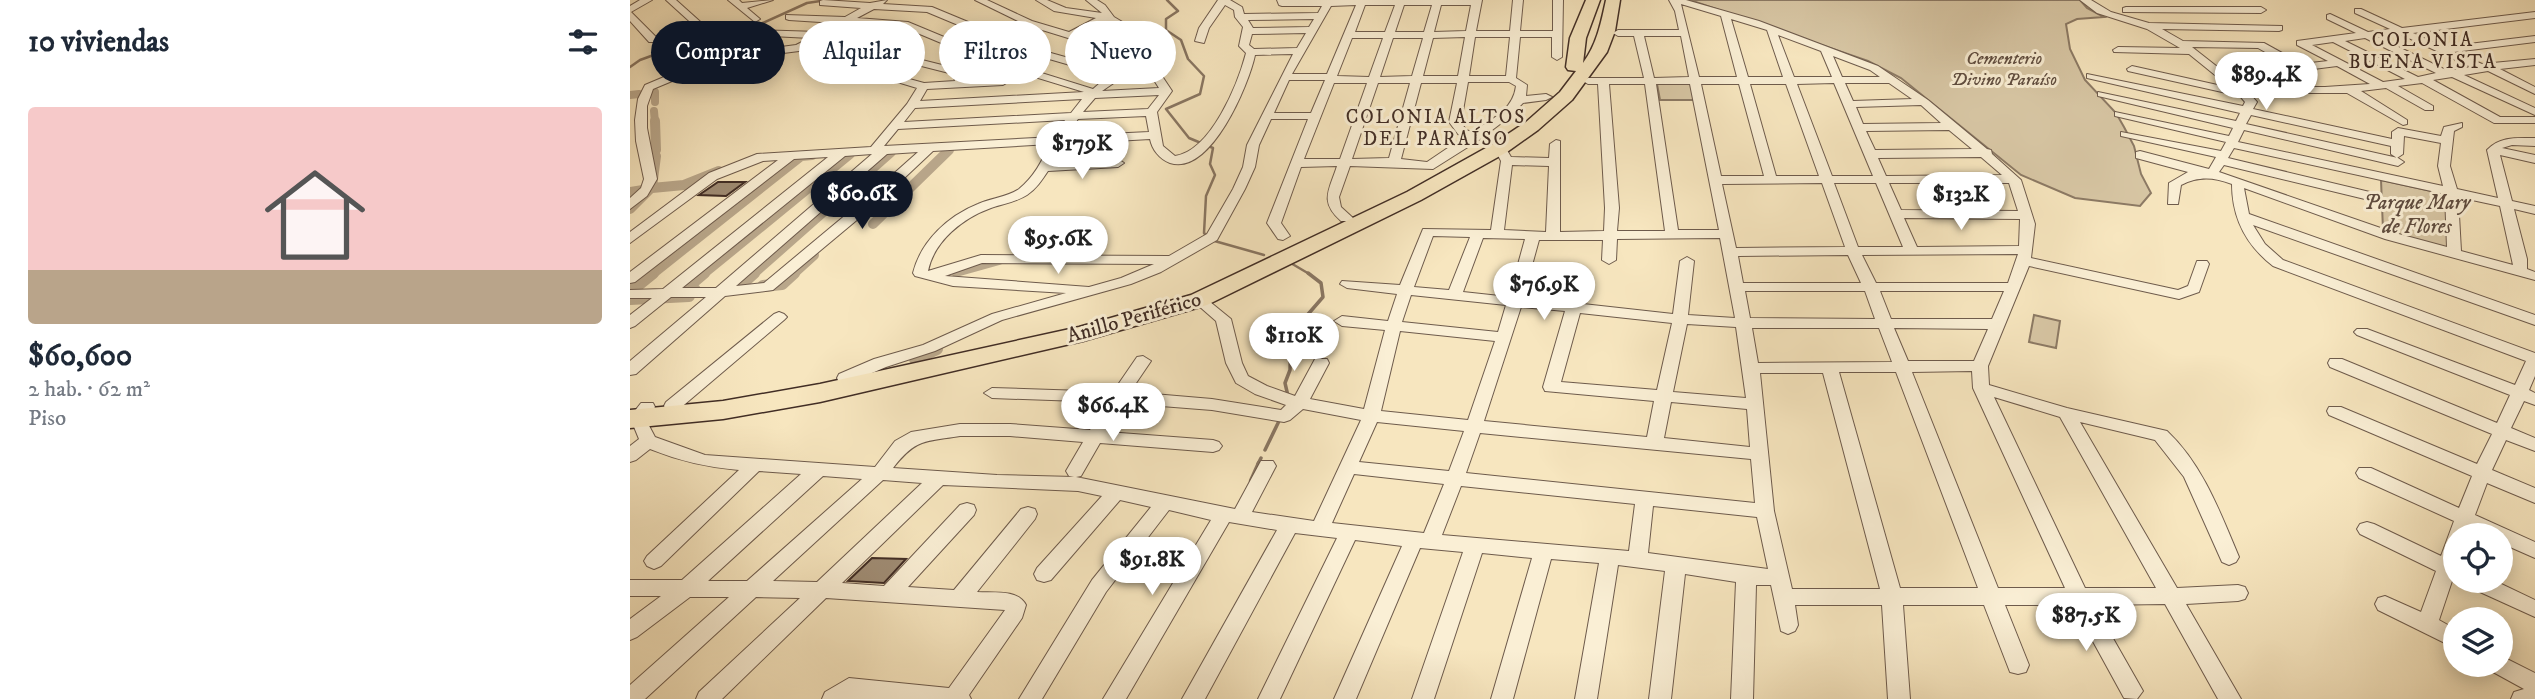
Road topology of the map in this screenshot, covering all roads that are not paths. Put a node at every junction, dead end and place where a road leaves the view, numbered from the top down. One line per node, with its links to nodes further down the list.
1 (647, 0): 31 (street)
2 (671, 0): 42 (street)
3 (733, 0): 25 (street)
4 (768, 0): 25 (street)
5 (980, 0): 69 (street)
6 (1041, 0): 38 (street)
7 (1091, 0): 38 (street)
8 (1223, 0): 36 (street); 68 (street)
9 (1282, 0): 17 (street)
10 (1518, 0): 58 (street)
11 (1558, 0): 63 (street)
12 (1593, 0): 65 (highway)
13 (1601, 0): 79 (highway, Anillo Periférico)
14 (1675, 0): 32 (street); 56 (street)
15 (2085, 0): 44 (street)
16 (2211, 0): 28 (street)
17 (1330, 1): 18 (street); 34 (street)
18 (1363, 1): 19 (street); 59 (street)
19 (1400, 1): 20 (street); 60 (street)
20 (1438, 1): 21 (street); 61 (street)
21 (1477, 1): 57 (street)
22 (1621, 1): 54 (highway); 117 (highway, Anillo Periférico)
23 (824, 3): 24 (street)
24 (877, 3): 40 (street); 69 (street)
25 (742, 6): 39 (street)
26 (2126, 10): 27 (street)
27 (2187, 10): 28 (street); 45 (street)
28 (2224, 10): 29 (street)
29 (2261, 10)
30 (2358, 11): 51 (street)
31 (630, 13): 47 (street)
32 (1725, 14): 48 (street); 96 (street)
33 (2535, 15): 41 (street)
34 (1321, 16): 36 (street); 49 (street)
35 (789, 17): 40 (street)
36 (1240, 17): 50 (street)
37 (2330, 17): 62 (street)
38 (1108, 18): 43 (street); 69 (street)
39 (755, 19)
40 (848, 20): 116 (street)
41 (2506, 20): 51 (street); 52 (street)
42 (694, 21)
43 (1113, 21)
44 (2148, 26): 45 (street); 73 (street)
45 (2207, 26): 46 (street); 71 (street)
46 (2279, 28)
47 (644, 29): 53 (street); 64 (street)
48 (1771, 29): 74 (street); 100 (street)
49 (1314, 30): 50 (street); 77 (street)
50 (1250, 32): 78 (street)
51 (2405, 32): 62 (street); 76 (street)
52 (2535, 32)
53 (630, 33)
54 (1618, 33): 55 (street); 102 (highway)
55 (1638, 33): 56 (street); 103 (street)
56 (1685, 33): 99 (street)
57 (1471, 34): 58 (street); 61 (street); 94 (street)
58 (1513, 34): 63 (street); 95 (street)
59 (1349, 35): 60 (street); 91 (street)
60 (1389, 35): 61 (street); 92 (street)
61 (1429, 35): 93 (street)
62 (2369, 35): 66 (street); 87 (street)
63 (1556, 36): 65 (street); 79 (street)
64 (651, 38)
65 (1578, 38): 79 (highway)
66 (2334, 39): 81 (street); 101 (street)
67 (2535, 39): 76 (street)
68 (1200, 40)
69 (1058, 43): 70 (street); 72 (street)
70 (1065, 44)
71 (2227, 44): 73 (street); 84 (street)
72 (1065, 47)
73 (2185, 47): 75 (street); 114 (street)
74 (1825, 49): 97 (street); 98 (street)
75 (2118, 50)
76 (2442, 50): 83 (street)
77 (1303, 51): 78 (street); 90 (street)
78 (1251, 52): 137 (street)
79 (1565, 62): 117 (highway, Anillo Periférico)
80 (2535, 62): 82 (street)
81 (2339, 63): 84 (street); 109 (street)
82 (2513, 64): 83 (street); 88 (street)
83 (2482, 67): 87 (street); 113 (street)
84 (2301, 68): 86 (street)
85 (2132, 69): 114 (street)
86 (2267, 72)
87 (2449, 73): 101 (street); 125 (street)
88 (2535, 74)
89 (2091, 76): 123 (street)
90 (1285, 77): 91 (street); 127 (street)
91 (1332, 78): 92 (street); 128 (street)
92 (1374, 79): 93 (street); 161 (street)
93 (1418, 79): 94 (street); 156 (street)
94 (1464, 79): 95 (street); 139 (street)
95 (1511, 79): 118 (street)
96 (1744, 80): 99 (street); 100 (street); 168 (street)
97 (1838, 80): 98 (street); 100 (street); 120 (street)
98 (1895, 80): 119 (street)
99 (1695, 81): 103 (street); 167 (street)
100 (1789, 81): 164 (street)
101 (2421, 81): 109 (street); 130 (street)
102 (1596, 82): 103 (street); 117 (highway); 188 (street)
103 (1650, 82): 185 (street)
104 (656, 84): 175 (street)
105 (916, 84): 110 (street)
106 (942, 84): 110 (street)
107 (1104, 84): 116 (street)
108 (1162, 84): 112 (street)
109 (2384, 85): 111 (street); 122 (street)
110 (923, 86): 121 (street)
111 (2349, 89): 114 (street); 131 (street)
112 (1167, 91): 116 (street); 124 (street)
113 (2535, 91)
114 (2243, 92): 123 (street)
115 (2102, 94): 132 (street)
116 (1089, 95): 121 (street); 129 (street)
117 (1556, 97): 118 (street); 153 (highway, Anillo Periférico); 179 (highway, Anillo Periférico)
118 (1520, 100): 139 (street)
119 (1924, 102): 120 (street); 135 (street)
120 (1849, 104): 136 (street)
121 (912, 105): 134 (street)
122 (2429, 108)
123 (2246, 110): 132 (street); 144 (street)
124 (1151, 112): 129 (street); 137 (street)
125 (2535, 113)
126 (2119, 114): 146 (street)
127 (1266, 116): 128 (street); 195 (street)
128 (1315, 116): 160 (street)
129 (1070, 117): 134 (street); 140 (street)
130 (2535, 120)
131 (2403, 121)
132 (2240, 125): 146 (street); 158 (street)
133 (2458, 125): 141 (street)
134 (895, 126): 148 (street)
135 (1954, 126): 136 (street); 149 (street)
136 (1859, 128): 151 (street)
137 (1155, 135): 140 (street)
138 (2125, 135): 146 (street)
139 (1475, 137): 156 (street)
140 (1059, 140): 145 (street); 162 (street)
141 (2445, 140): 144 (street); 171 (street)
142 (2535, 142): 147 (street)
143 (1556, 144): 157 (street)
144 (2397, 144): 158 (street)
145 (926, 150): 148 (street); 212 (street)
146 (2227, 150): 163 (street); 169 (street); 172 (street)
147 (2493, 150): 155 (street); 174 (street)
148 (880, 152): 152 (street); 212 (street)
149 (1987, 153): 151 (street); 166 (street)
150 (793, 154): 152 (street); 189 (street); 202 (street)
151 (1870, 154): 165 (street)
152 (839, 155): 213 (street)
153 (1504, 155): 157 (street); 183 (street); 214 (highway, Anillo Periférico)
154 (2140, 155): 163 (street)
155 (2535, 159)
156 (1394, 162): 161 (street)
157 (1555, 162): 187 (street)
158 (2398, 162): 169 (street)
159 (1118, 163): 162 (street)
160 (1296, 163): 161 (street); 186 (street)
161 (1345, 163): 179 (street)
162 (1045, 167): 200 (street)
163 (2212, 173): 170 (street); 173 (street)
164 (1826, 179): 165 (street); 168 (street); 190 (street)
165 (1881, 179): 166 (street); 177 (street)
166 (2014, 179): 178 (street)
167 (1716, 180): 168 (street); 182 (street)
168 (1771, 180)
169 (2395, 181): 171 (street)
170 (2238, 182): 180 (street); 193 (street)
171 (2451, 192): 174 (street); 193 (street)
172 (2369, 196)
173 (2173, 201)
174 (2505, 204): 176 (street); 199 (street)
175 (630, 205)
176 (2535, 211)
177 (1896, 214): 178 (street); 191 (street)
178 (2026, 215): 194 (street)
179 (1346, 218): 237 (highway, Anillo Periférico)
180 (2244, 218): 219 (street); 228 (street)
181 (1478, 234): 183 (street); 208 (street); 211 (street)
182 (1726, 234): 185 (street); 192 (street)
183 (1497, 235): 184 (street)
184 (1533, 235): 187 (street); 215 (street)
185 (1672, 235): 188 (street)
186 (1283, 236)
187 (1553, 236): 188 (street)
188 (1608, 236): 196 (street)
189 (630, 239)
190 (1853, 251): 191 (street); 192 (street); 207 (street)
191 (1912, 251): 194 (street)
192 (1730, 252): 205 (street)
193 (2454, 254): 199 (street)
194 (2025, 256): 198 (street); 206 (street)
195 (1173, 260): 200 (street); 209 (street)
196 (1609, 260)
197 (1687, 261): 218 (street)
198 (2202, 264)
199 (2520, 272): 201 (street)
200 (933, 275): 209 (street)
201 (2535, 276)
202 (630, 279)
203 (1347, 284): 208 (street)
204 (1580, 284): 216 (street)
205 (1737, 287): 207 (street); 222 (street)
206 (2014, 287): 207 (street); 224 (street)
207 (1871, 288): 223 (street)
208 (1405, 289): 211 (street); 225 (street)
209 (1098, 291): 237 (street)
210 (630, 294): 213 (street)
211 (1455, 294): 215 (street)
212 (713, 295): 213 (street); 236 (street)
213 (661, 297): 221 (street)
214 (1199, 300): 243 (street); 247 (highway, Anillo Periférico)
215 (1517, 301): 216 (street); 227 (street)
216 (1574, 307): 218 (street); 241 (street)
217 (779, 317): 247 (street)
218 (1680, 319): 222 (street); 241 (street)
219 (2535, 320)
220 (1342, 321): 225 (street)
221 (630, 323)
222 (1744, 323): 223 (street); 234 (street)
223 (1885, 324): 224 (street); 233 (street)
224 (1999, 324): 232 (street)
225 (1394, 327): 227 (street); 248 (street)
226 (2362, 332): 240 (street)
227 (1503, 337): 249 (street)
228 (2535, 359): 240 (street)
229 (1143, 360): 242 (street)
230 (1321, 363): 243 (street)
231 (2336, 363): 250 (street)
232 (1980, 366): 233 (street); 238 (street)
233 (1901, 367): 235 (street); 303 (street)
234 (1751, 368): 235 (street); 244 (street)
235 (1830, 368): 305 (street)
236 (630, 370)
237 (845, 379): 247 (highway, Anillo Periférico)
238 (1981, 388): 246 (street); 302 (street)
239 (992, 393): 242 (street)
240 (2527, 395): 250 (street)
241 (1663, 396): 244 (street); 252 (street)
242 (1118, 397): 243 (street); 251 (street)
243 (1300, 402): 248 (street)
244 (1756, 404): 255 (street)
245 (2335, 411): 264 (street)
246 (2066, 413): 286 (street); 304 (street)
247 (644, 416): 256 (street); 257 (street)
248 (1371, 416): 249 (street); 259 (street)
249 (1474, 426): 252 (street); 266 (street)
250 (2502, 431): 253 (street); 264 (street)
251 (1095, 436): 254 (street); 261 (street); 262 (street)
252 (1654, 443): 255 (street)
253 (2535, 445)
254 (1213, 446)
255 (1761, 454): 272 (street)
256 (630, 456)
257 (755, 465): 260 (street); 288 (street)
258 (1267, 466): 274 (street)
259 (1348, 467): 266 (street); 278 (street)
260 (819, 469): 262 (street); 296 (street)
261 (1075, 471)
262 (880, 472): 265 (street); 297 (street)
263 (2365, 473): 275 (street)
264 (2482, 473): 268 (street); 275 (street)
265 (940, 477): 267 (street); 298 (street)
266 (1455, 477): 269 (street); 281 (street)
267 (1116, 492): 270 (street); 291 (street)
268 (2535, 495)
269 (1645, 498): 272 (street); 287 (street)
270 (1164, 503): 274 (street); 323 (street)
271 (967, 510): 301 (street)
272 (1765, 511): 293 (street)
273 (1028, 514): 306 (street)
274 (1232, 516): 277 (street); 324 (street)
275 (2465, 517): 276 (street); 284 (street)
276 (2463, 523)
277 (1290, 525): 278 (street); 325 (street)
278 (1320, 528): 280 (street)
279 (2367, 529): 290 (street)
280 (1349, 532): 281 (street); 326 (street)
281 (1422, 541): 282 (street); 327 (street)
282 (1475, 545): 283 (street); 328 (street)
283 (1544, 550): 285 (street); 329 (street)
284 (2535, 550)
285 (1610, 556): 287 (street); 330 (street)
286 (2230, 557)
287 (1638, 559): 289 (street)
288 (654, 561)
289 (1676, 565): 292 (street); 331 (street)
290 (2443, 565)
291 (1044, 574)
292 (1746, 576): 293 (street); 332 (street)
293 (1782, 587): 305 (street); 310 (street)
294 (2443, 587): 309 (street)
295 (630, 588): 296 (street)
296 (687, 588): 297 (street); 311 (street)
297 (755, 588): 298 (street); 318 (street)
298 (821, 590): 301 (street); 319 (street)
299 (2238, 593): 304 (street)
300 (2500, 593): 308 (street)
301 (888, 594): 306 (street)
302 (2078, 594): 303 (street); 304 (street); 316 (street)
303 (1991, 595): 305 (street); 313 (street)
304 (2169, 595): 334 (street)
305 (1892, 597): 333 (street)
306 (960, 598): 321 (street)
307 (2385, 604): 309 (street)
308 (2535, 610)
309 (2427, 624): 312 (street)
310 (1787, 625)
311 (630, 631)
312 (2443, 633)
313 (2018, 665)
314 (2513, 672): 315 (street)
315 (2535, 684)
316 (2132, 691)
317 (2535, 696): 335 (street)
318 (630, 699)
319 (706, 699)
320 (833, 699): 321 (street)
321 (954, 699): 322 (street)
322 (960, 699)
323 (1030, 699)
324 (1114, 699)
325 (1194, 699)
326 (1269, 699)
327 (1345, 699)
328 (1423, 699)
329 (1502, 699)
330 (1586, 699)
331 (1660, 699)
332 (1742, 699)
333 (1899, 699)
334 (2230, 699)
335 (2522, 699)

